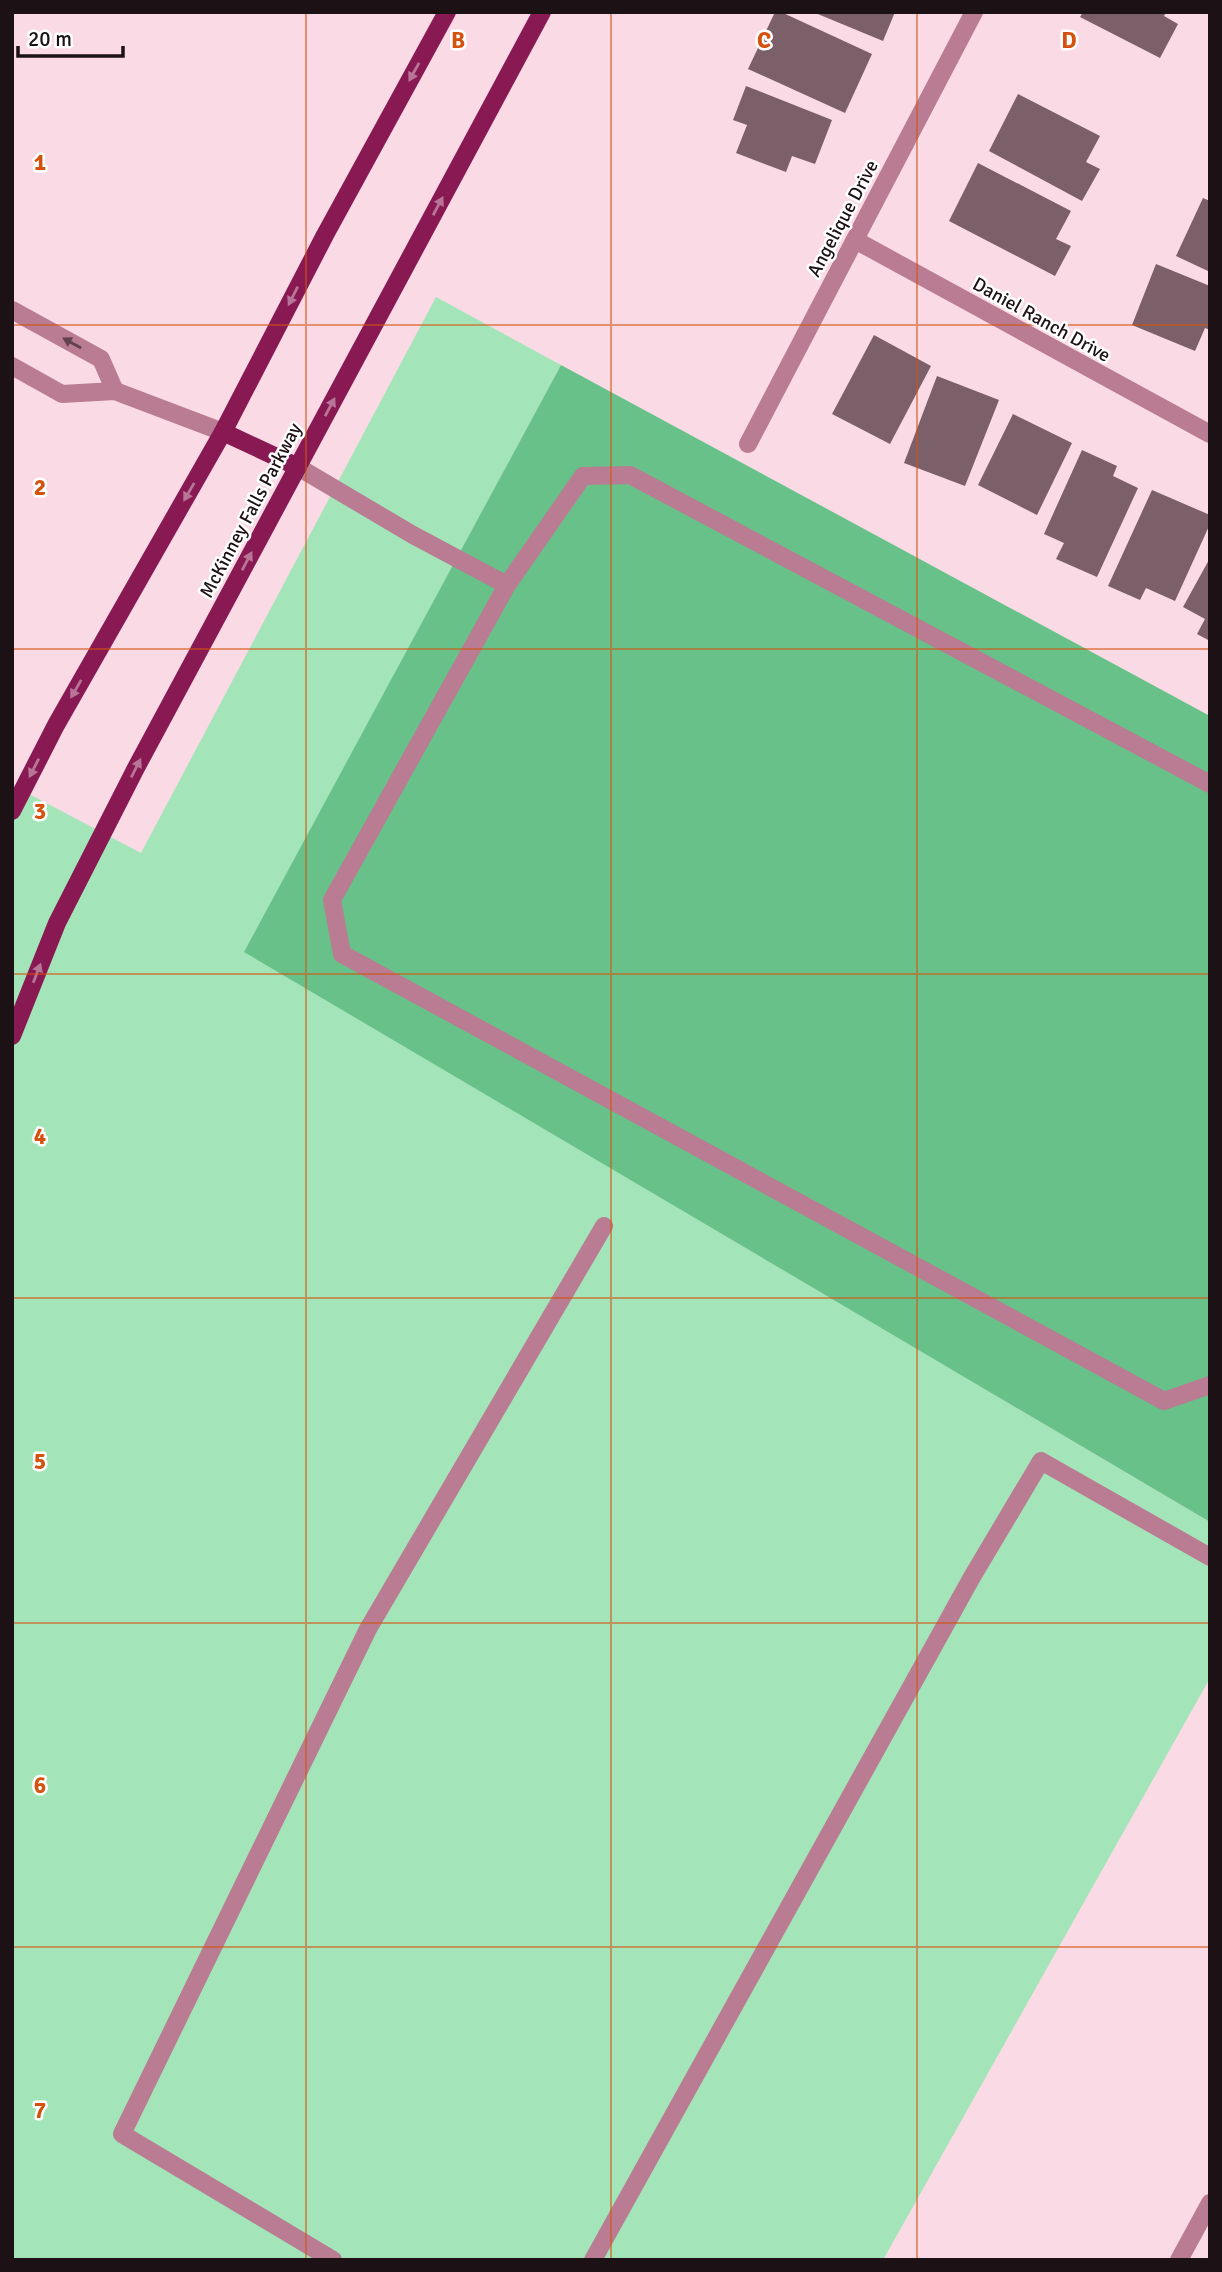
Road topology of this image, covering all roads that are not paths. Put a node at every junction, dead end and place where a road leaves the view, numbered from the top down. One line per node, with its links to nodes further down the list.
1 (447, 12): 8 (main road, one-way to 8)
2 (542, 12): 11 (main road, McKinney Falls Parkway, one-way to 2)
3 (974, 12): 4 (street, Angelique Drive)
4 (855, 240): 9 (street, Daniel Ranch Drive); 10 (street, Angelique Drive)
5 (12, 310): 7 (street, one-way to 5)
6 (12, 366): 7 (street)
7 (115, 391): 8 (street)
8 (223, 432): 11 (main road); 14 (main road, one-way to 14)
9 (1210, 434)
10 (748, 444)
11 (298, 467): 12 (street); 15 (main road, McKinney Falls Parkway, one-way to 11)
12 (507, 585): 13 (street); 17 (street)
13 (1210, 784)
14 (12, 811)
15 (12, 1037)
16 (604, 1226): 20 (street)
17 (1210, 1385)
18 (1210, 1557): 21 (street)
19 (1210, 2203): 22 (street)
20 (333, 2260)
21 (593, 2260)
22 (1179, 2260)

